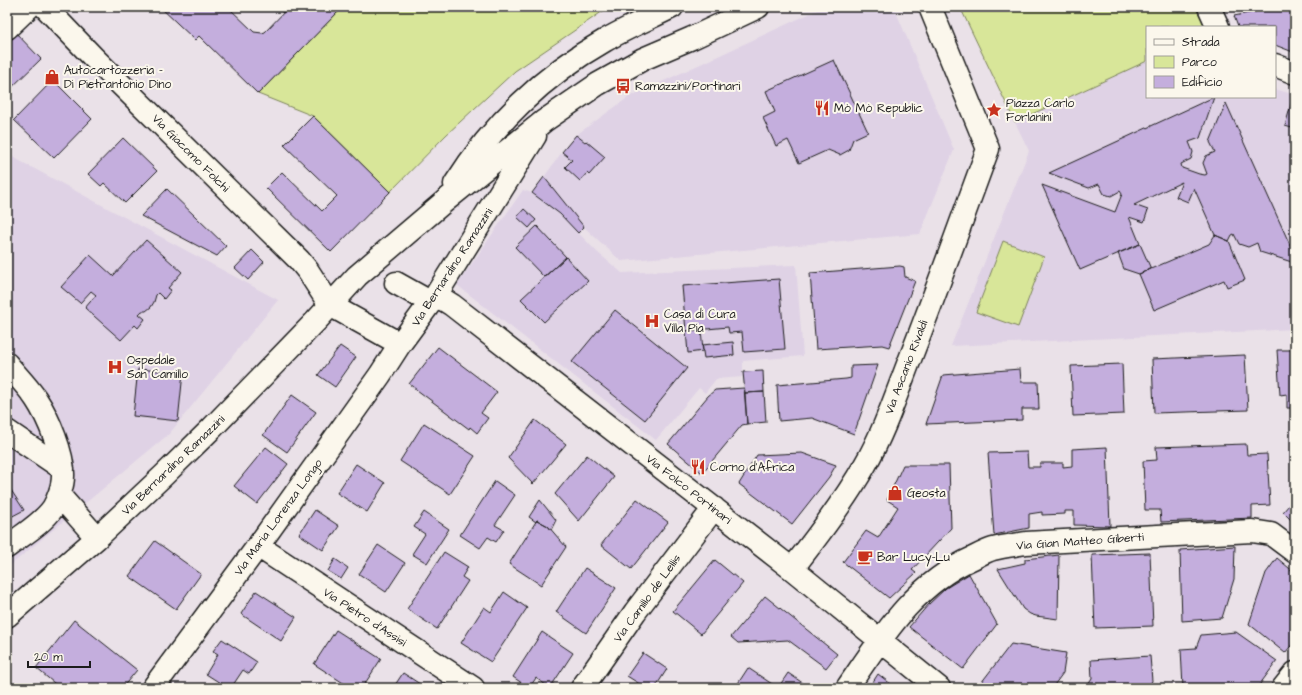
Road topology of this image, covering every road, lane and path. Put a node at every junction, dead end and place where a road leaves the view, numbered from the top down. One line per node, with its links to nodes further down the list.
1 (29, 7): 8 (street)
2 (45, 7): 15 (street, Via Giacomo Folchi)
3 (672, 7): 12 (street, Via Bernardino Ramazzini)
4 (758, 7): 11 (street, Via Bernardino Ramazzini)
5 (930, 7): 26 (street, Via Ascanio Rivaldi)
6 (1208, 7): 7 (street)
7 (1218, 26)
8 (7, 28)
9 (1276, 65): 10 (street)
10 (1295, 73)
11 (544, 121): 12 (street, Via Bernardino Ramazzini); 14 (street, Via Bernardino Ramazzini)
12 (445, 201): 15 (street, Via Bernardino Ramazzini)
13 (396, 282): 14 (street, Via Folco Portinari)
14 (433, 299): 16 (street, Via Bernardino Ramazzini); 21 (street, Via Folco Portinari)
15 (330, 305): 16 (street); 22 (street, Via Bernardino Ramazzini)
16 (400, 344): 23 (street, Via Maria Lorenza Longo)
17 (7, 364): 19 (street)
18 (7, 431): 19 (street)
19 (63, 469): 20 (street)
20 (58, 495): 22 (street); 24 (street)
21 (714, 508): 26 (street, Via Folco Portinari); 32 (street, Via Camillo de Lellis)
22 (97, 538): 27 (street, Via Bernardino Ramazzini)
23 (258, 546): 30 (street, Via Maria Lorenza Longo); 31 (street, Via Pietro d'Assisi)
24 (7, 547)
25 (1295, 552): 28 (street, Via Gian Matteo Giberti)
26 (792, 569): 28 (street, Via Folco Portinari)
27 (7, 616)
28 (880, 640): 33 (street, Via Gian Matteo Giberti); 34 (street, Via Folco Portinari)
29 (1295, 673): 35 (street)
30 (158, 686)
31 (473, 688)
32 (582, 688)
33 (848, 688)
34 (939, 688)
35 (1283, 688)

